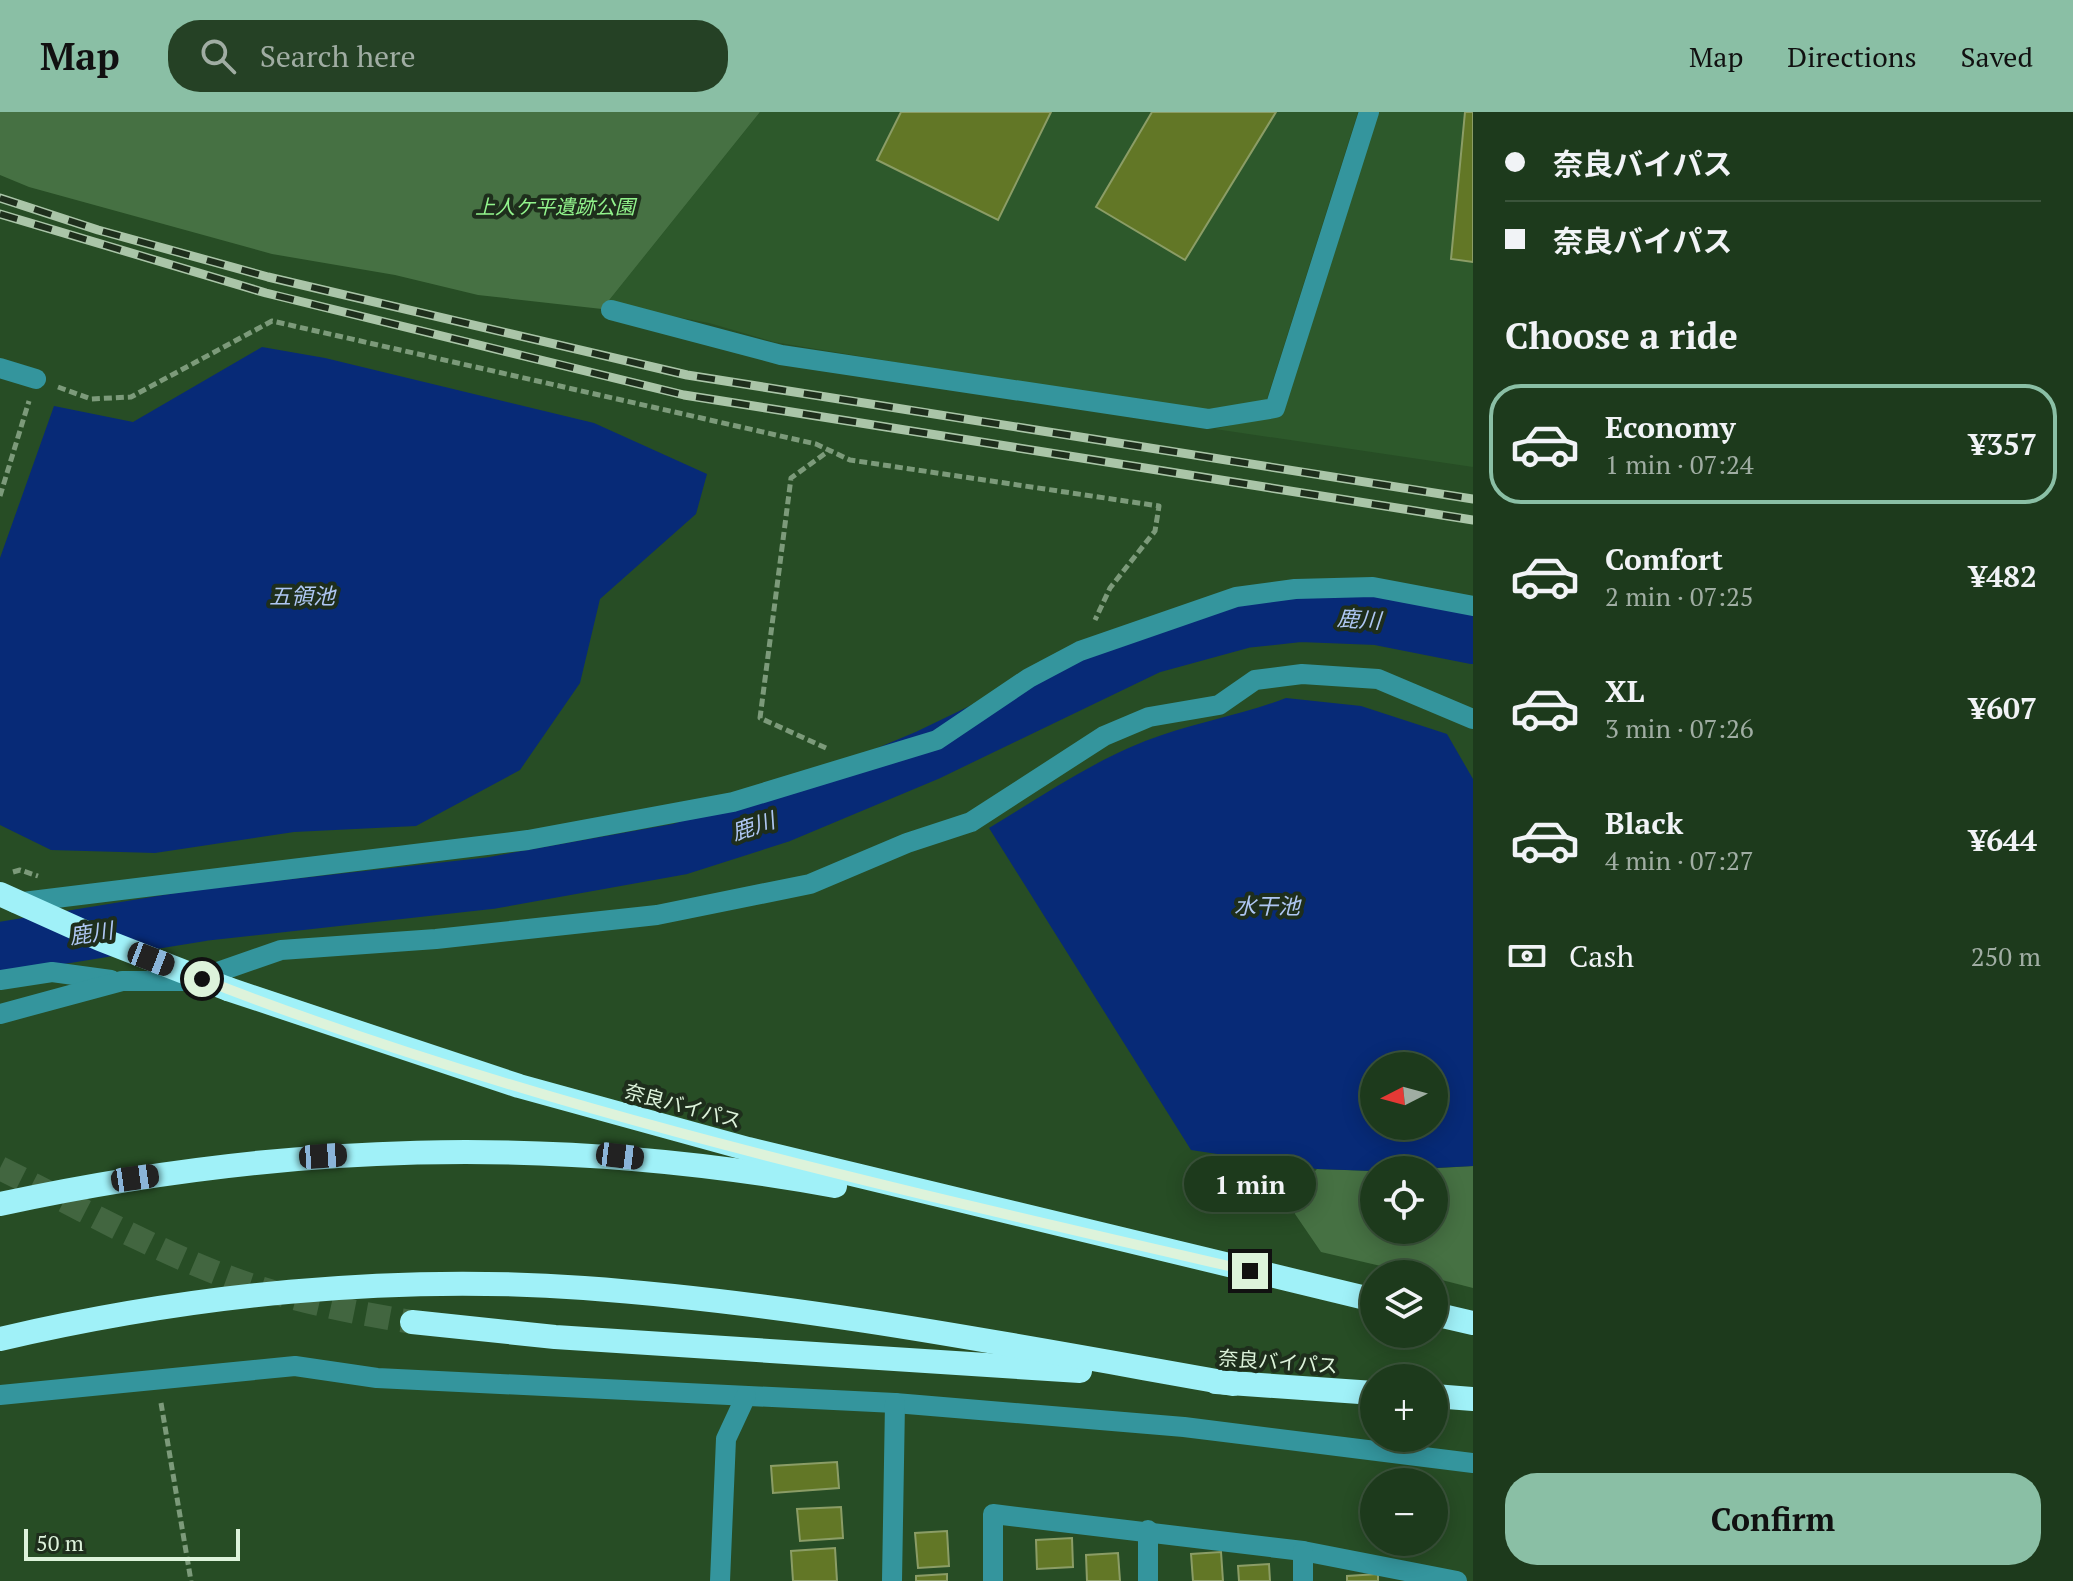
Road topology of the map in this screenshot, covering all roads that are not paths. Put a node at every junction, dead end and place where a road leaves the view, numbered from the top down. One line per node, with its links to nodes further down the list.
1 (1369, 112): 2 (street)
2 (611, 310)
3 (0, 368): 4 (street)
4 (36, 379)
5 (1473, 606): 8 (street)
6 (1473, 719): 10 (street)
7 (0, 894): 13 (highway, 奈良バイパス, bridge)
8 (0, 905)
9 (0, 980): 10 (street)
10 (122, 981): 11 (street)
11 (0, 1014)
12 (0, 1204): 13 (highway)
13 (1064, 1228): 14 (highway, 奈良バイパス)
14 (1360, 1297)
15 (1448, 1317): 17 (highway)
16 (412, 1322): 19 (highway, 奈良バイパス)
17 (1473, 1323)
18 (0, 1339): 19 (highway)
19 (1233, 1384): 20 (highway, 奈良バイパス)
20 (1360, 1392)
21 (0, 1395): 22 (street)
22 (746, 1396): 25 (street); 29 (street)
23 (1448, 1397): 24 (highway)
24 (1473, 1399)
25 (895, 1403): 26 (street); 30 (street)
26 (1473, 1463)
27 (1148, 1530): 28 (street); 31 (street); 32 (street)
28 (1303, 1551): 33 (street); 34 (street)
29 (720, 1581)
30 (892, 1581)
31 (993, 1581)
32 (1148, 1581)
33 (1303, 1581)
34 (1457, 1581)

